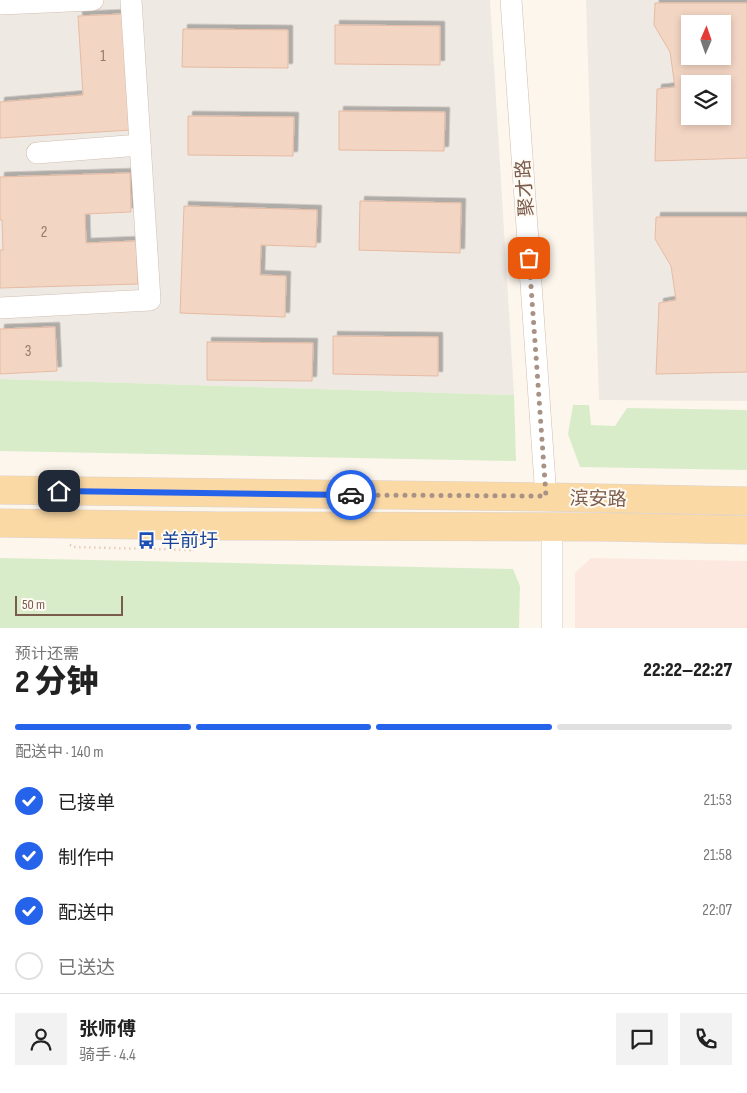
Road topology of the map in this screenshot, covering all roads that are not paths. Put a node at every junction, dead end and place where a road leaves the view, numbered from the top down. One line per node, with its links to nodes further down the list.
1 (93, 0): 4 (street)
2 (131, 0): 5 (street)
3 (511, 0): 9 (street, 聚才路)
4 (0, 4)
5 (140, 145): 6 (street); 7 (street)
6 (37, 153)
7 (0, 308)
8 (0, 490): 9 (main road, 滨安路)
9 (546, 496): 10 (main road, 滨安路)
10 (747, 501)
11 (0, 523): 12 (main road, 滨安路)
12 (552, 528): 13 (main road, 滨安路); 14 (street)
13 (747, 530)
14 (552, 628)

